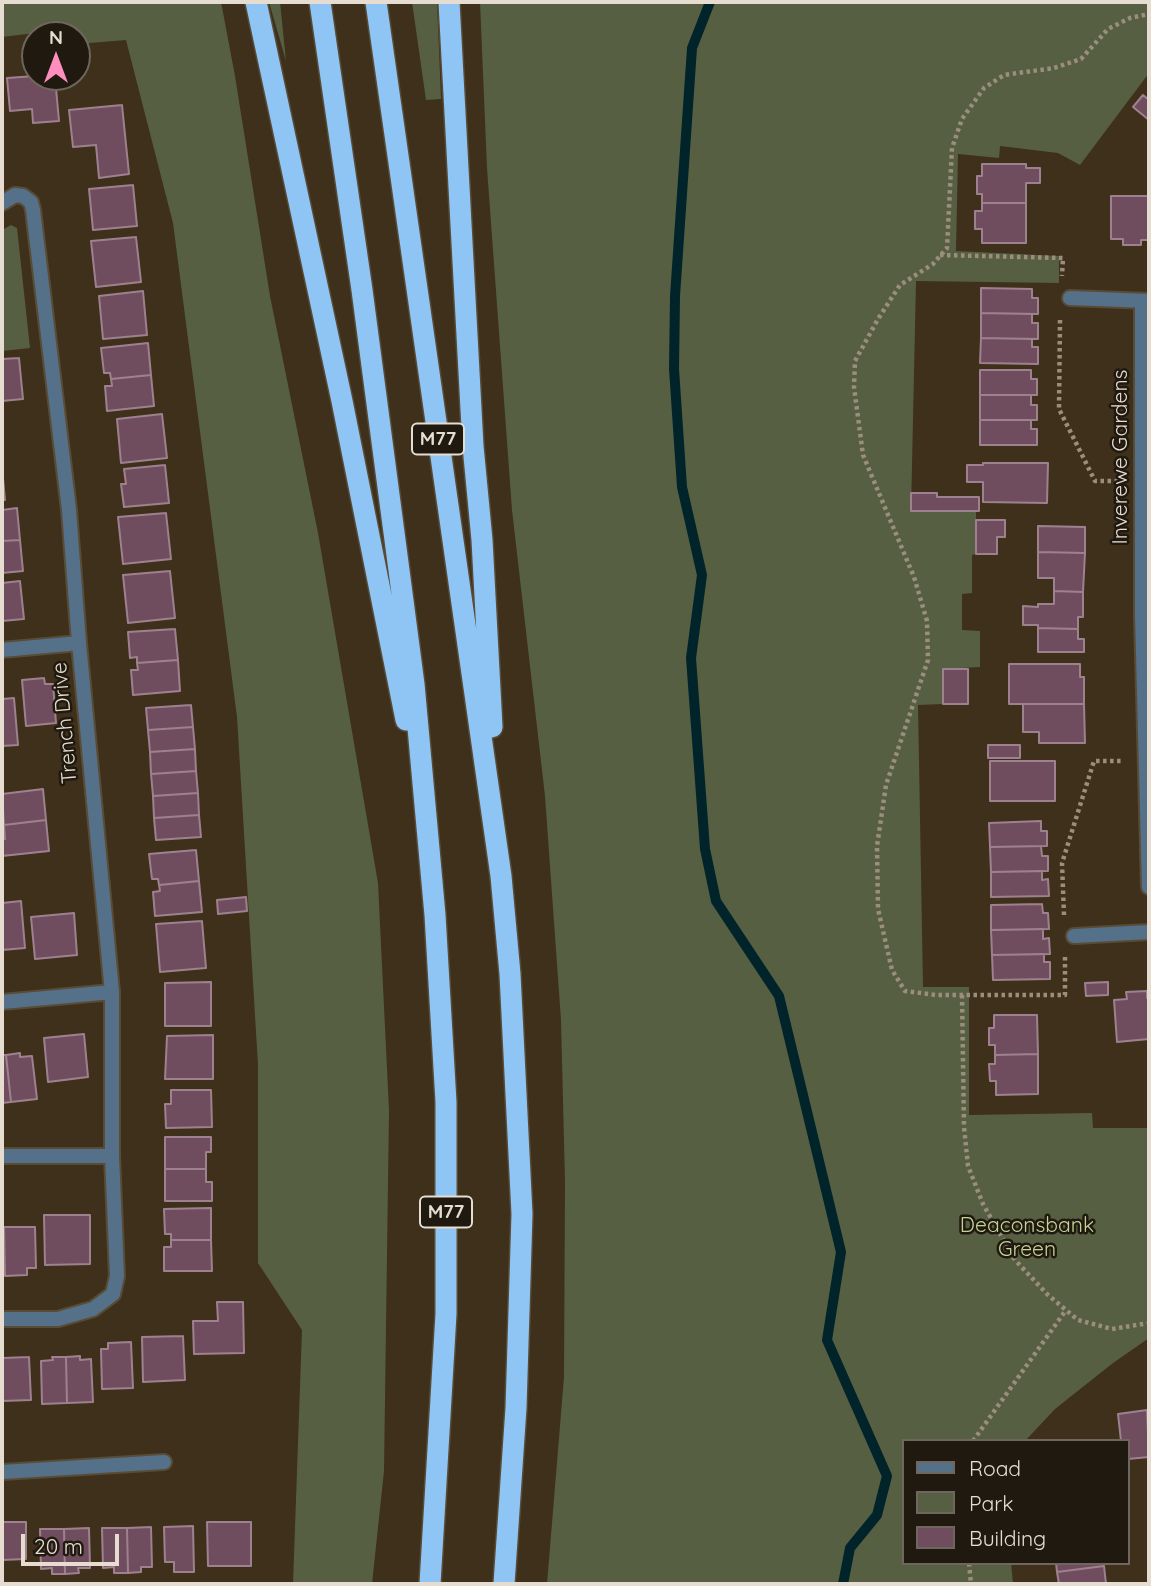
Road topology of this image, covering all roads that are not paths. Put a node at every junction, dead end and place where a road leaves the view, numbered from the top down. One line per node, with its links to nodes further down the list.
1 (256, 2): 11 (highway, M77)
2 (320, 2): 11 (highway, M77)
3 (376, 2): 12 (highway, M77)
4 (449, 2): 12 (highway, M77)
5 (2, 203): 9 (street, Trench Drive)
6 (1070, 298): 7 (street, Inverewe Gardens)
7 (1145, 301): 8 (street, Inverewe Gardens)
8 (1145, 614): 13 (street, Inverewe Gardens)
9 (79, 643): 10 (street); 16 (street, Trench Drive)
10 (2, 650)
11 (430, 839): 23 (highway, M77)
12 (500, 876): 24 (highway, M77)
13 (1149, 887)
14 (1149, 932): 15 (street)
15 (1069, 936)
16 (112, 992): 17 (street); 19 (street, Trench Drive)
17 (2, 1002)
18 (2, 1156): 19 (street)
19 (112, 1156): 20 (street, Trench Drive)
20 (2, 1319)
21 (164, 1462): 22 (street)
22 (2, 1472)
23 (430, 1584)
24 (504, 1584)

